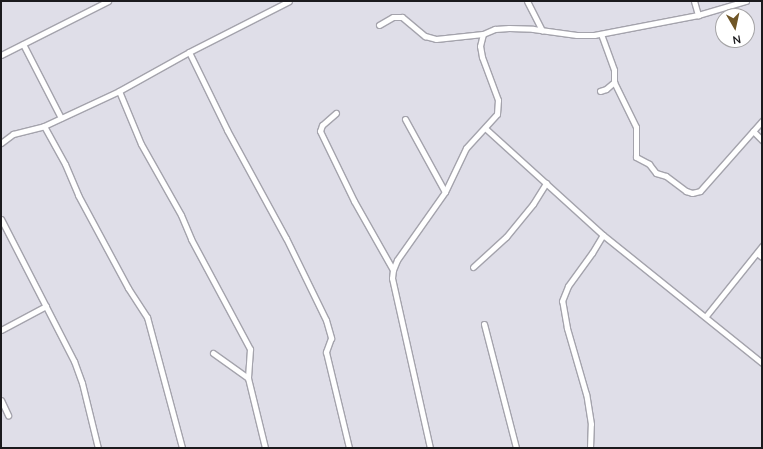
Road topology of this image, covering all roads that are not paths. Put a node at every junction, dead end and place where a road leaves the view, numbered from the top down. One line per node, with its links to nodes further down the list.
1 (108, 1): 11 (street)
2 (289, 1): 12 (street)
3 (527, 1): 8 (street)
4 (694, 1): 6 (street)
5 (746, 1): 6 (street)
6 (698, 15): 10 (street)
7 (379, 25): 9 (street)
8 (542, 30): 9 (street); 10 (street)
9 (483, 34): 22 (street)
10 (601, 34): 14 (street)
11 (23, 44): 13 (street); 18 (street)
12 (189, 52): 15 (street); 47 (street)
13 (1, 55)
14 (614, 82): 16 (street); 23 (street)
15 (119, 91): 18 (street); 41 (street)
16 (600, 91)
17 (336, 113): 34 (street)
18 (61, 118): 21 (street)
19 (405, 119): 27 (street)
20 (762, 121): 23 (street)
21 (44, 126): 25 (street); 45 (street)
22 (485, 128): 26 (street); 27 (street)
23 (753, 131): 24 (street)
24 (762, 140)
25 (1, 143)
26 (546, 183): 29 (street); 33 (street)
27 (445, 192): 34 (street)
28 (1, 219): 35 (street)
29 (603, 234): 36 (street); 50 (street)
30 (762, 246): 31 (street)
31 (756, 253): 32 (street); 36 (street)
32 (762, 258)
33 (473, 267)
34 (393, 270): 48 (street)
35 (46, 306): 38 (street); 44 (street)
36 (706, 316): 40 (street)
37 (484, 324): 49 (street)
38 (1, 330)
39 (213, 353): 41 (street)
40 (762, 363)
41 (248, 378): 46 (street)
42 (1, 400): 43 (street)
43 (8, 415)
44 (98, 448)
45 (182, 448)
46 (265, 448)
47 (349, 448)
48 (430, 448)
49 (516, 448)
50 (590, 448)

